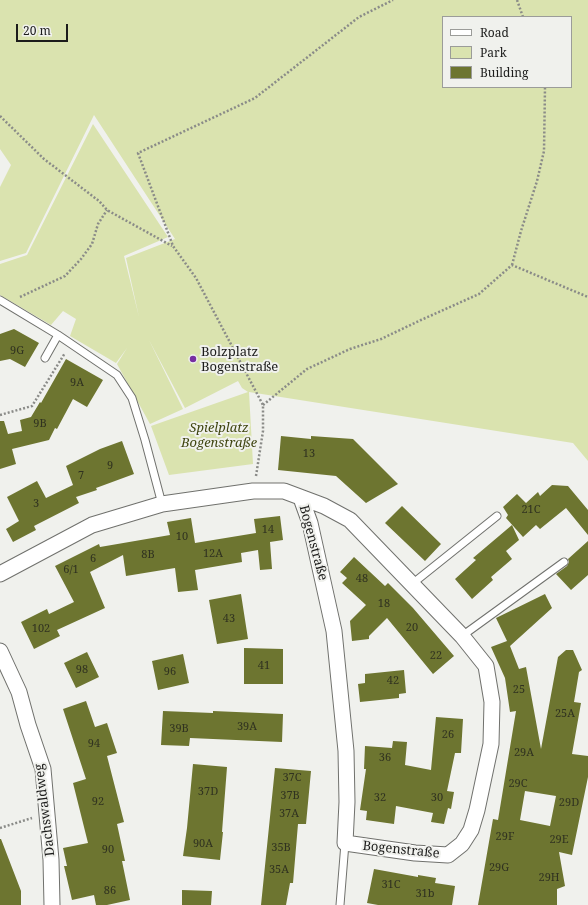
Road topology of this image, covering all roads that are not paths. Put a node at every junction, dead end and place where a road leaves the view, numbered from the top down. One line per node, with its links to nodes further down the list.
1 (0, 300): 2 (lane)
2 (58, 335): 3 (lane); 5 (lane)
3 (45, 358)
4 (301, 498): 5 (street, Bogenstraße); 9 (street, Bogenstraße); 12 (street, Bogenstraße)
5 (162, 504): 8 (street, Bogenstraße)
6 (497, 516): 9 (lane)
7 (564, 562): 10 (lane)
8 (0, 574)
9 (412, 584): 10 (street, Bogenstraße)
10 (462, 636): 12 (street, Bogenstraße)
11 (0, 651): 13 (street, Dachswaldweg)
12 (345, 843): 14 (lane)
13 (52, 905)
14 (340, 905)

